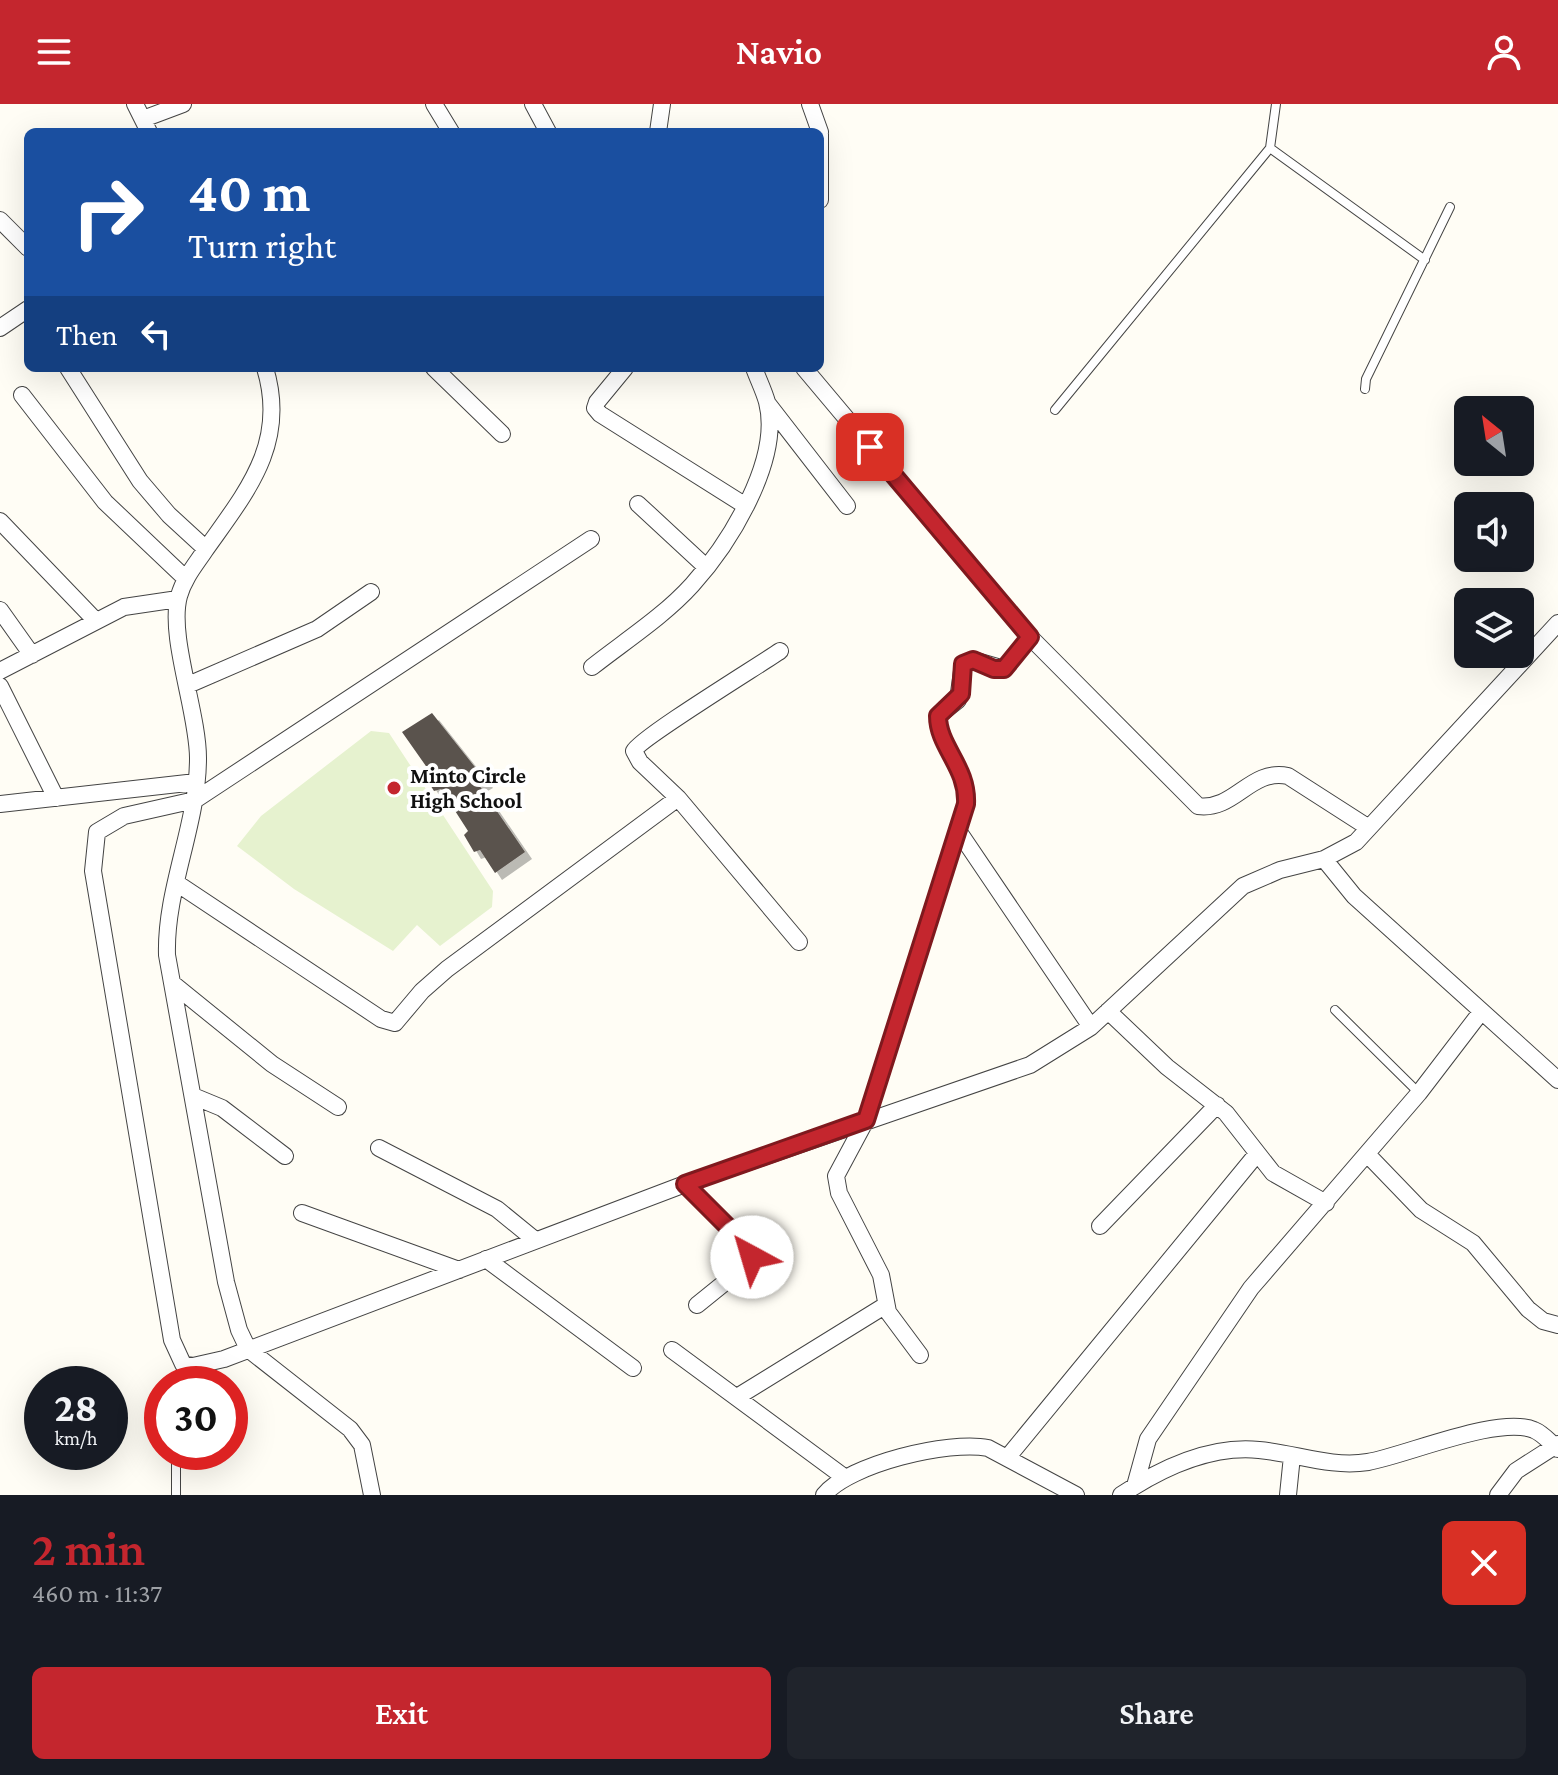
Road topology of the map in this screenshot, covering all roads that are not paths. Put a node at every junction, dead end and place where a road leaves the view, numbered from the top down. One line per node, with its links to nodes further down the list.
1 (135, 104): 8 (street)
2 (183, 104): 8 (street)
3 (434, 104): 9 (street)
4 (533, 104): 10 (street)
5 (662, 104): 11 (street)
6 (810, 104): 12 (street)
7 (1276, 104): 13 (lane)
8 (146, 126)
9 (449, 128)
10 (546, 128)
11 (659, 128)
12 (818, 128)
13 (1270, 148): 17 (lane); 29 (lane)
14 (1450, 207): 17 (lane)
15 (0, 220): 16 (street)
16 (24, 244)
17 (1425, 260): 26 (lane)
18 (24, 312): 19 (street)
19 (0, 328)
20 (71, 372): 36 (street)
21 (266, 372): 36 (street)
22 (438, 372): 30 (street)
23 (622, 372): 32 (street)
24 (756, 372): 28 (street)
25 (807, 372): 44 (street)
26 (1365, 389)
27 (22, 395): 38 (street)
28 (768, 404): 32 (street); 33 (street)
29 (1055, 410)
30 (502, 434)
31 (638, 504): 37 (street)
32 (746, 506): 37 (street)
33 (847, 506)
34 (0, 521): 42 (street)
35 (591, 539): 54 (street)
36 (206, 549): 38 (street)
37 (706, 567): 47 (street)
38 (185, 578): 40 (street)
39 (371, 592): 49 (street)
40 (178, 599): 42 (street); 49 (street)
41 (0, 610): 46 (street)
42 (96, 621): 46 (street)
43 (1558, 623): 56 (street)
44 (1030, 637): 56 (street); 57 (street)
45 (780, 651): 53 (street)
46 (32, 655): 48 (street)
47 (592, 667)
48 (0, 671)
49 (188, 685): 51 (street)
50 (0, 686): 52 (street)
51 (196, 782): 52 (street); 54 (street)
52 (56, 798): 55 (street)
53 (678, 798): 59 (street); 60 (street)
54 (195, 800): 59 (street); 89 (street)
55 (0, 804)
56 (1369, 828): 58 (street)
57 (959, 832): 65 (street); 71 (street)
58 (1324, 859): 63 (street); 64 (street)
59 (178, 884): 61 (street)
60 (799, 942)
61 (172, 983): 68 (street); 70 (street)
62 (1335, 1010): 67 (lane)
63 (1108, 1011): 65 (street); 69 (street)
64 (1481, 1012): 66 (street); 67 (street)
65 (1091, 1027): 71 (street)
66 (1558, 1080)
67 (1419, 1093): 73 (street)
68 (193, 1096): 75 (street); 86 (street)
69 (1217, 1105): 74 (street); 79 (street)
70 (338, 1107)
71 (866, 1120): 76 (street); 84 (street)
72 (379, 1148): 80 (street)
73 (1367, 1154): 77 (street); 85 (street)
74 (1256, 1155): 77 (street); 94 (street)
75 (285, 1156)
76 (685, 1184): 80 (street); 83 (street)
77 (1326, 1203): 97 (street)
78 (302, 1213): 82 (street)
79 (1100, 1226)
80 (535, 1240): 81 (street)
81 (486, 1259): 82 (street); 90 (street)
82 (459, 1270): 86 (street)
83 (697, 1305)
84 (886, 1305): 88 (street); 91 (street)
85 (1558, 1325)
86 (248, 1349): 89 (street); 99 (street)
87 (672, 1350): 91 (street)
88 (920, 1355)
89 (183, 1364)
90 (633, 1368)
91 (737, 1397): 96 (street)
92 (1557, 1447): 93 (street); 103 (street)
93 (1292, 1456): 97 (street); 102 (street)
94 (1007, 1458): 96 (street); 101 (street)
95 (176, 1470): 98 (lane)
96 (844, 1477): 100 (street)
97 (1128, 1491)
98 (176, 1495)
99 (372, 1495)
100 (824, 1495)
101 (1076, 1495)
102 (1288, 1495)
103 (1498, 1495)

